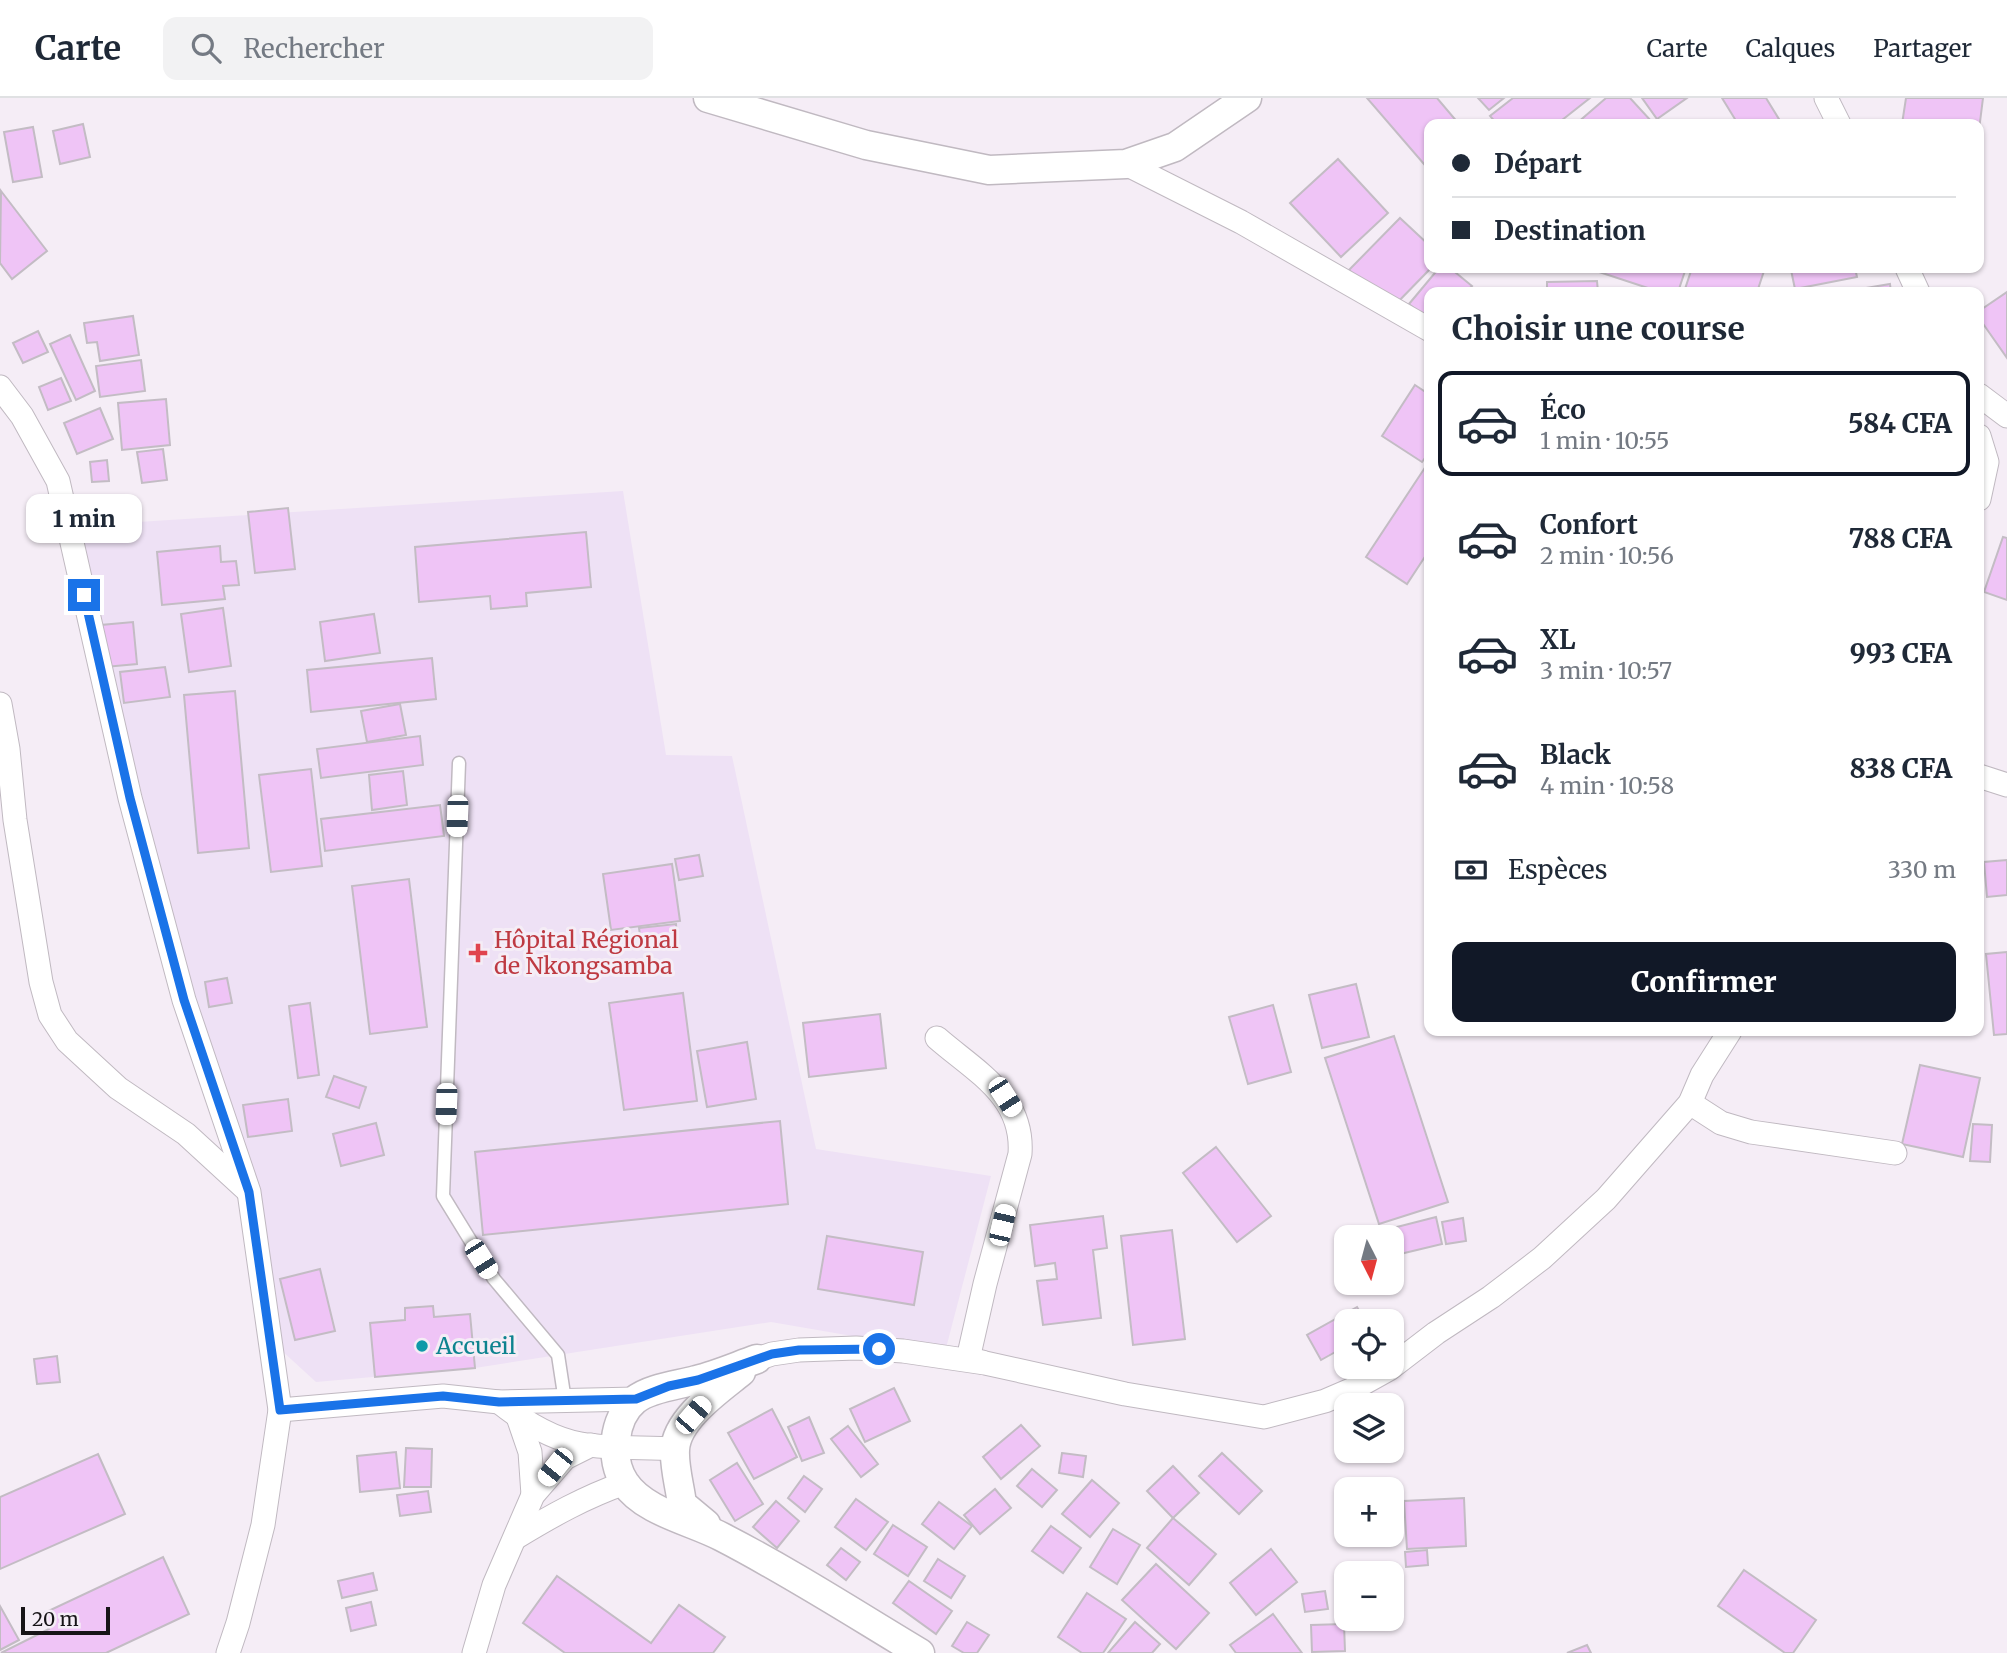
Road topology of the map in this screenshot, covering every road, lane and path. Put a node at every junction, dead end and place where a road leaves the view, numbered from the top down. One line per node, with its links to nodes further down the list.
1 (708, 98): 5 (street)
2 (1247, 98): 5 (street)
3 (1826, 98): 4 (street)
4 (1836, 119)
5 (1126, 164): 6 (street)
6 (1424, 327)
7 (0, 387): 20 (street)
8 (1984, 399): 9 (street)
9 (2007, 416)
10 (1984, 452): 11 (street)
11 (1984, 476)
12 (0, 704): 20 (street)
13 (459, 764): 24 (lane)
14 (1984, 778): 15 (street)
15 (2007, 785)
16 (1727, 1036): 18 (street)
17 (937, 1038): 22 (street)
18 (1690, 1103): 19 (street); 22 (street)
19 (1895, 1153)
20 (249, 1192): 26 (street)
21 (757, 1359): 22 (street); 23 (street); 29 (street)
22 (985, 1363)
23 (636, 1399): 24 (street); 28 (street)
24 (565, 1401): 25 (street)
25 (499, 1402): 26 (street); 27 (street)
26 (280, 1410): 34 (street)
27 (518, 1417): 28 (street); 31 (street)
28 (603, 1445): 29 (street); 30 (street); 31 (street)
29 (675, 1449): 32 (street)
30 (625, 1483): 32 (street); 33 (street)
31 (533, 1495): 33 (street)
32 (722, 1536): 36 (street)
33 (515, 1538): 35 (street)
34 (228, 1653)
35 (474, 1653)
36 (920, 1653)

